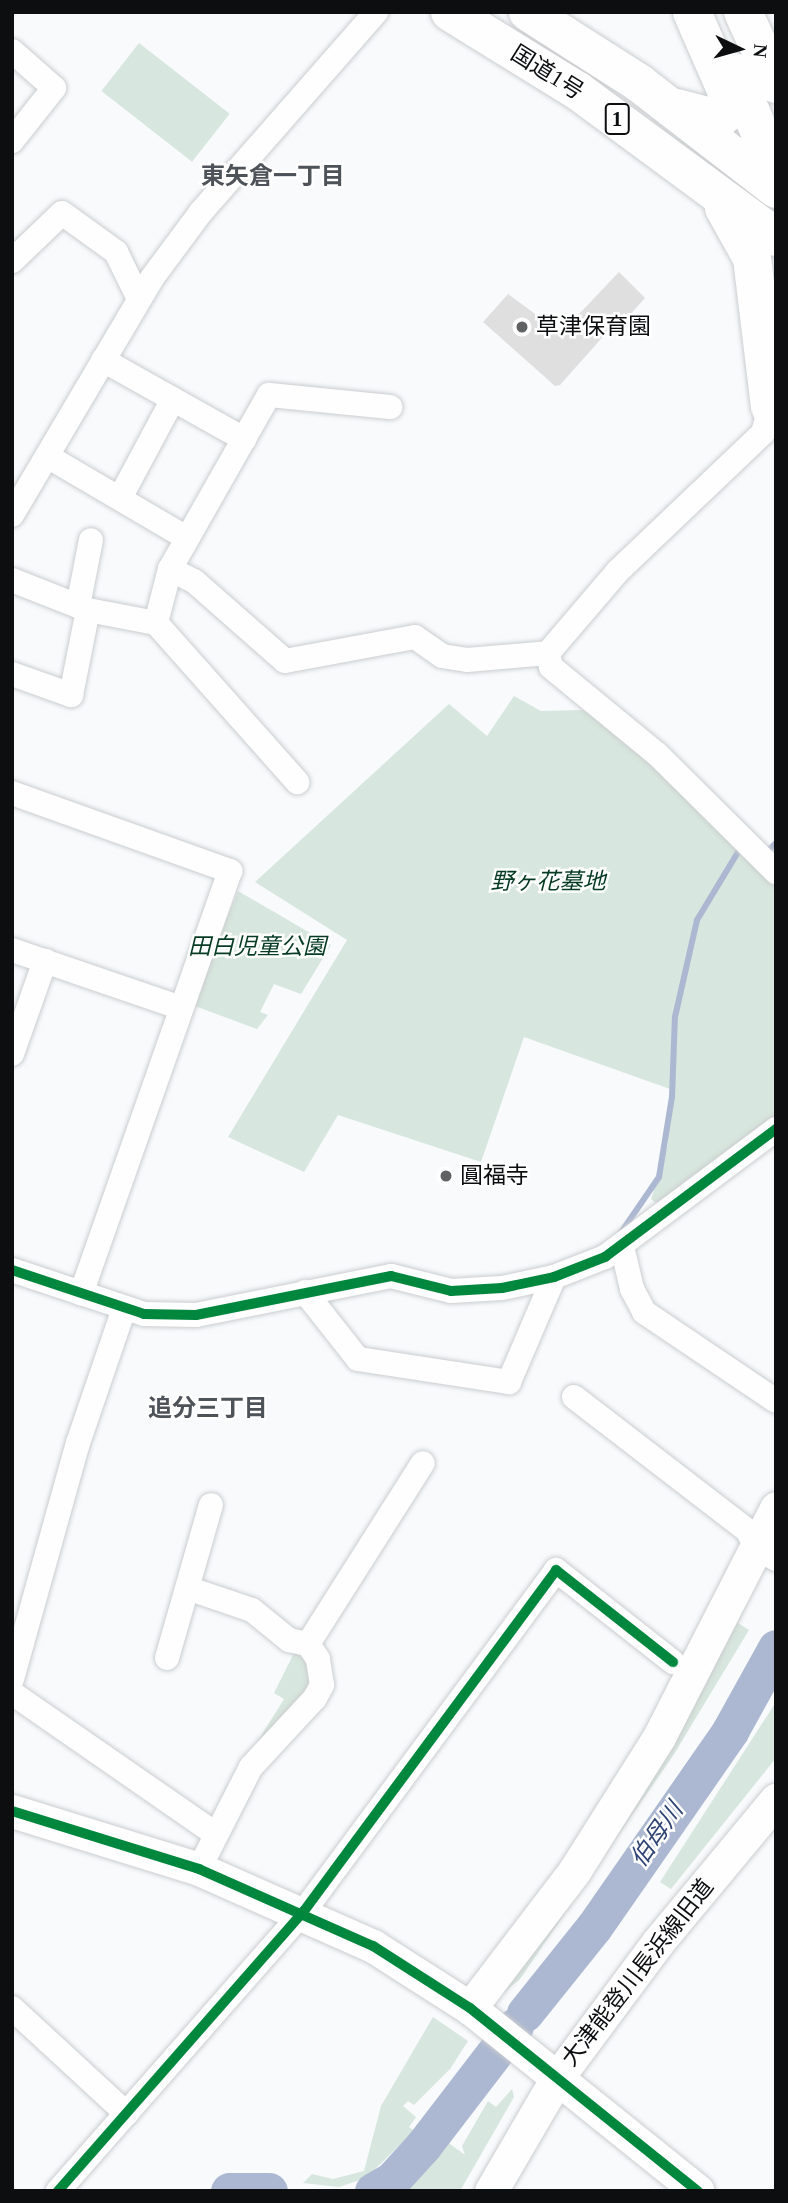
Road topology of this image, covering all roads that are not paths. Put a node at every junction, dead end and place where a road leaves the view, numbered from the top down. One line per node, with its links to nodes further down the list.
1 (354, 12): 13 (street)
2 (376, 12): 13 (street)
3 (390, 12): 13 (street)
4 (450, 12): 15 (highway, 国道1号 / 1)
5 (528, 12): 11 (highway, 国道1号 / 1)
6 (692, 12): 11 (highway)
7 (708, 12): 14 (highway)
8 (743, 12): 10 (highway)
9 (12, 51): 12 (street)
10 (776, 84)
11 (668, 105): 16 (highway, 国道1号 / 1)
12 (12, 141)
13 (257, 146): 20 (street)
14 (776, 172)
15 (699, 180): 17 (highway, 国道1号 / 1); 24 (highway)
16 (776, 189)
17 (776, 237)
18 (12, 261): 20 (street)
19 (776, 294): 21 (highway)
20 (139, 299): 22 (street)
21 (776, 314)
22 (103, 360): 23 (street); 27 (street)
23 (173, 399): 26 (street); 29 (street)
24 (774, 400): 37 (street)
25 (390, 407): 26 (street)
26 (244, 439): 31 (street)
27 (47, 456): 28 (street); 29 (street)
28 (21, 477): 30 (street)
29 (120, 498): 31 (street)
30 (12, 514)
31 (187, 538): 33 (street)
32 (91, 540): 35 (street)
33 (170, 569): 36 (street); 37 (street)
34 (12, 580): 35 (street)
35 (83, 608): 36 (street); 38 (street)
36 (156, 623): 39 (street)
37 (548, 653): 41 (street)
38 (12, 674)
39 (297, 782)
40 (12, 793): 44 (street)
41 (776, 872)
42 (12, 950): 43 (street)
43 (45, 961): 44 (street); 45 (street)
44 (181, 1008): 51 (street)
45 (12, 1054)
46 (776, 1129): 47 (street)
47 (622, 1246): 49 (street); 54 (street)
48 (12, 1270): 51 (street)
49 (554, 1277): 50 (street); 50 (street)
50 (305, 1292): 52 (street)
51 (81, 1294): 52 (street)
52 (124, 1309): 63 (street)
53 (574, 1397): 58 (street)
54 (776, 1401)
55 (423, 1463): 60 (street)
56 (211, 1505): 59 (street)
57 (776, 1508): 58 (street)
58 (766, 1553): 71 (street)
59 (190, 1589): 60 (street); 61 (street)
60 (308, 1644): 67 (street)
61 (167, 1658)
62 (673, 1662): 69 (street)
63 (12, 1679)
64 (12, 1693): 67 (street)
65 (776, 1800): 72 (street, 大津能登川長浜線旧道)
66 (12, 1811): 68 (street)
67 (214, 1833): 68 (street)
68 (199, 1869): 69 (street)
69 (304, 1912): 71 (street); 73 (street)
70 (14, 2012): 73 (street)
71 (476, 2013): 72 (street)
72 (557, 2078): 75 (street, 大津能登川長浜線旧道); 76 (street)
73 (127, 2114): 74 (street)
74 (58, 2191)
75 (491, 2191)
76 (698, 2191)

